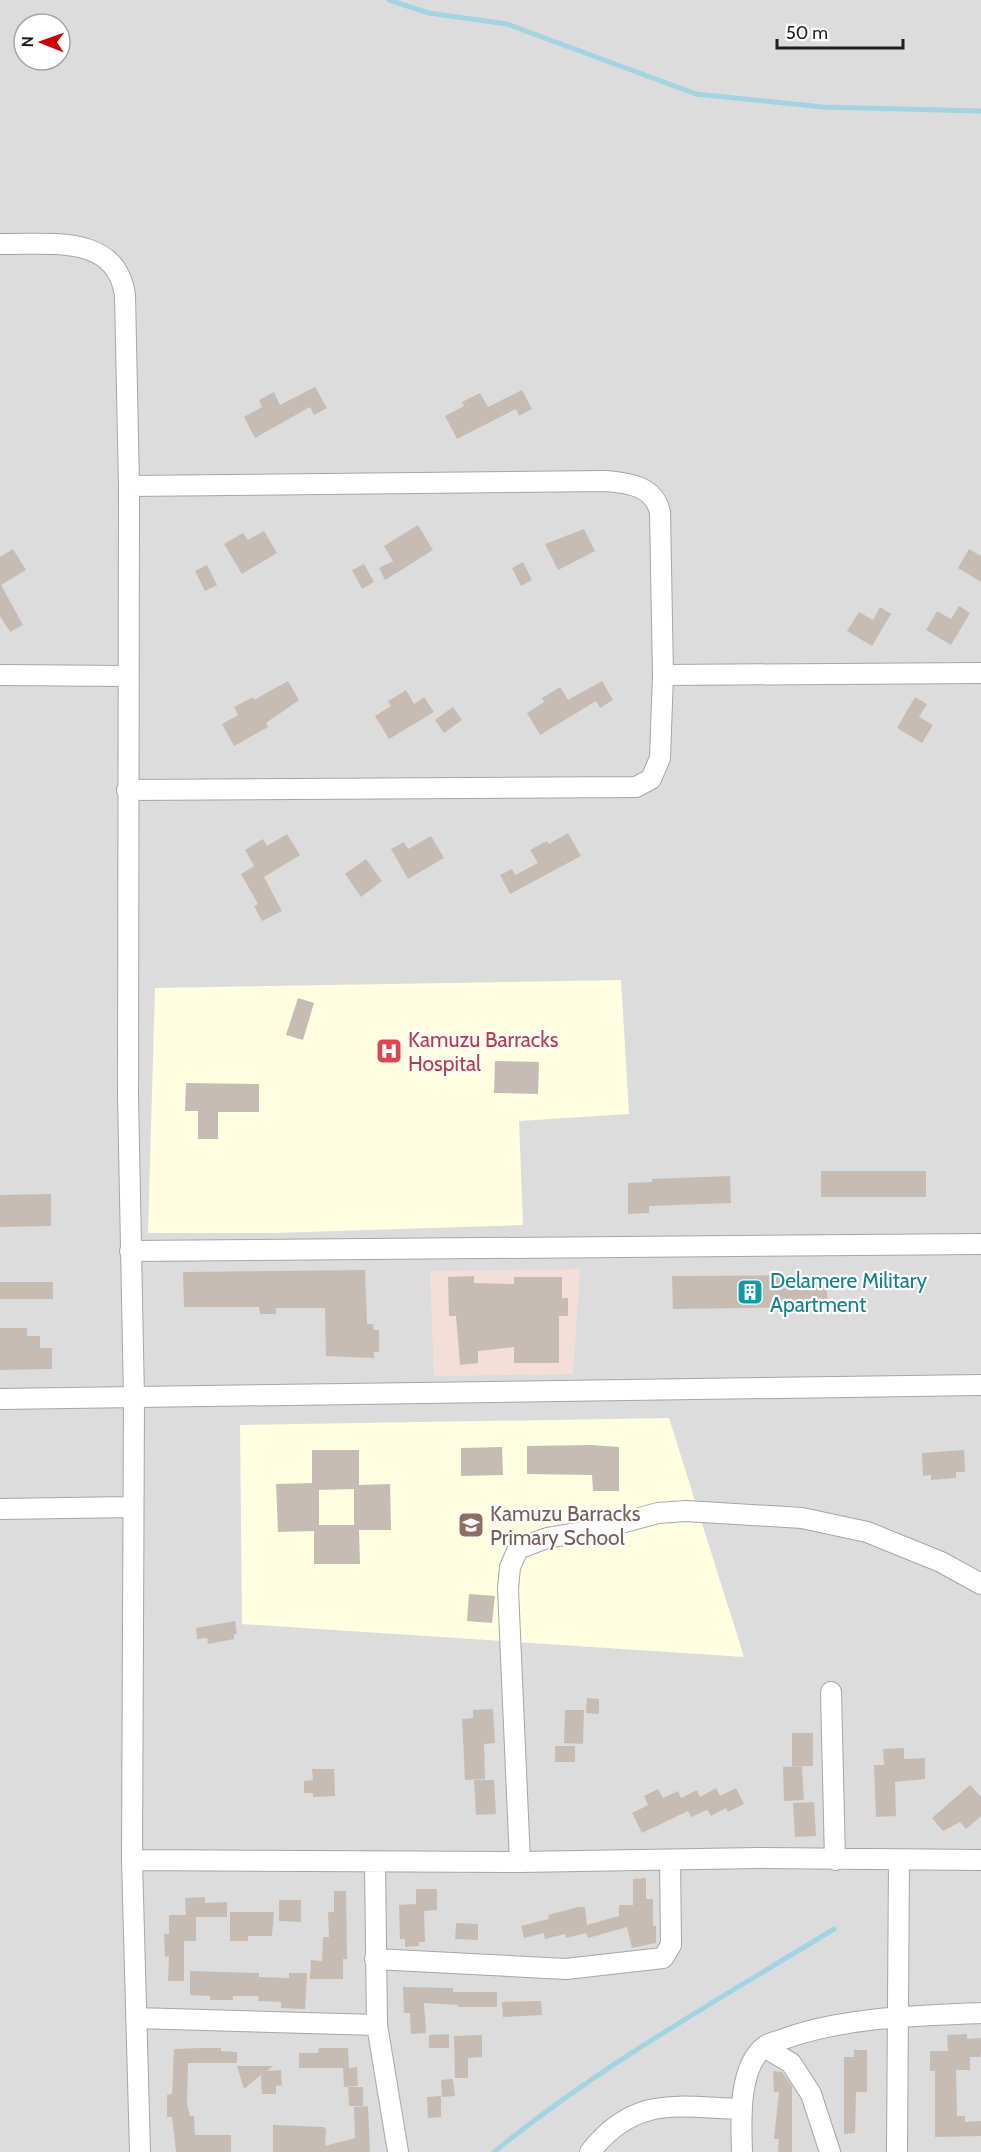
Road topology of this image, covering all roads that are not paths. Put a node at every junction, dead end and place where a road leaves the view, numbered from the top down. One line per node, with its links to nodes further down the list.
1 (0, 244): 2 (street)
2 (129, 486): 5 (street); 6 (street)
3 (981, 673): 5 (street)
4 (0, 675): 6 (street)
5 (663, 675): 7 (street)
6 (127, 676): 7 (street)
7 (127, 790): 9 (street)
8 (981, 1244): 9 (street)
9 (130, 1251): 12 (street)
10 (981, 1385): 12 (street)
11 (0, 1399): 12 (street)
12 (134, 1399): 13 (street)
13 (132, 1507): 14 (street); 17 (street)
14 (0, 1509)
15 (981, 1584): 23 (street)
16 (831, 1692): 19 (street)
17 (132, 1860): 22 (street); 26 (street)
18 (670, 1860): 19 (street); 23 (street); 24 (street)
19 (835, 1860): 20 (street)
20 (899, 1860): 21 (street); 27 (street)
21 (981, 1860)
22 (375, 1862): 23 (street); 24 (street)
23 (520, 1862)
24 (375, 1959): 28 (street)
25 (981, 2013): 27 (street)
26 (136, 2018): 28 (street); 31 (street)
27 (899, 2019): 29 (street); 36 (street)
28 (377, 2025): 32 (street)
29 (764, 2047): 30 (street); 35 (street)
30 (741, 2109): 33 (street); 34 (street)
31 (140, 2152)
32 (398, 2152)
33 (590, 2152)
34 (742, 2152)
35 (830, 2152)
36 (897, 2152)

